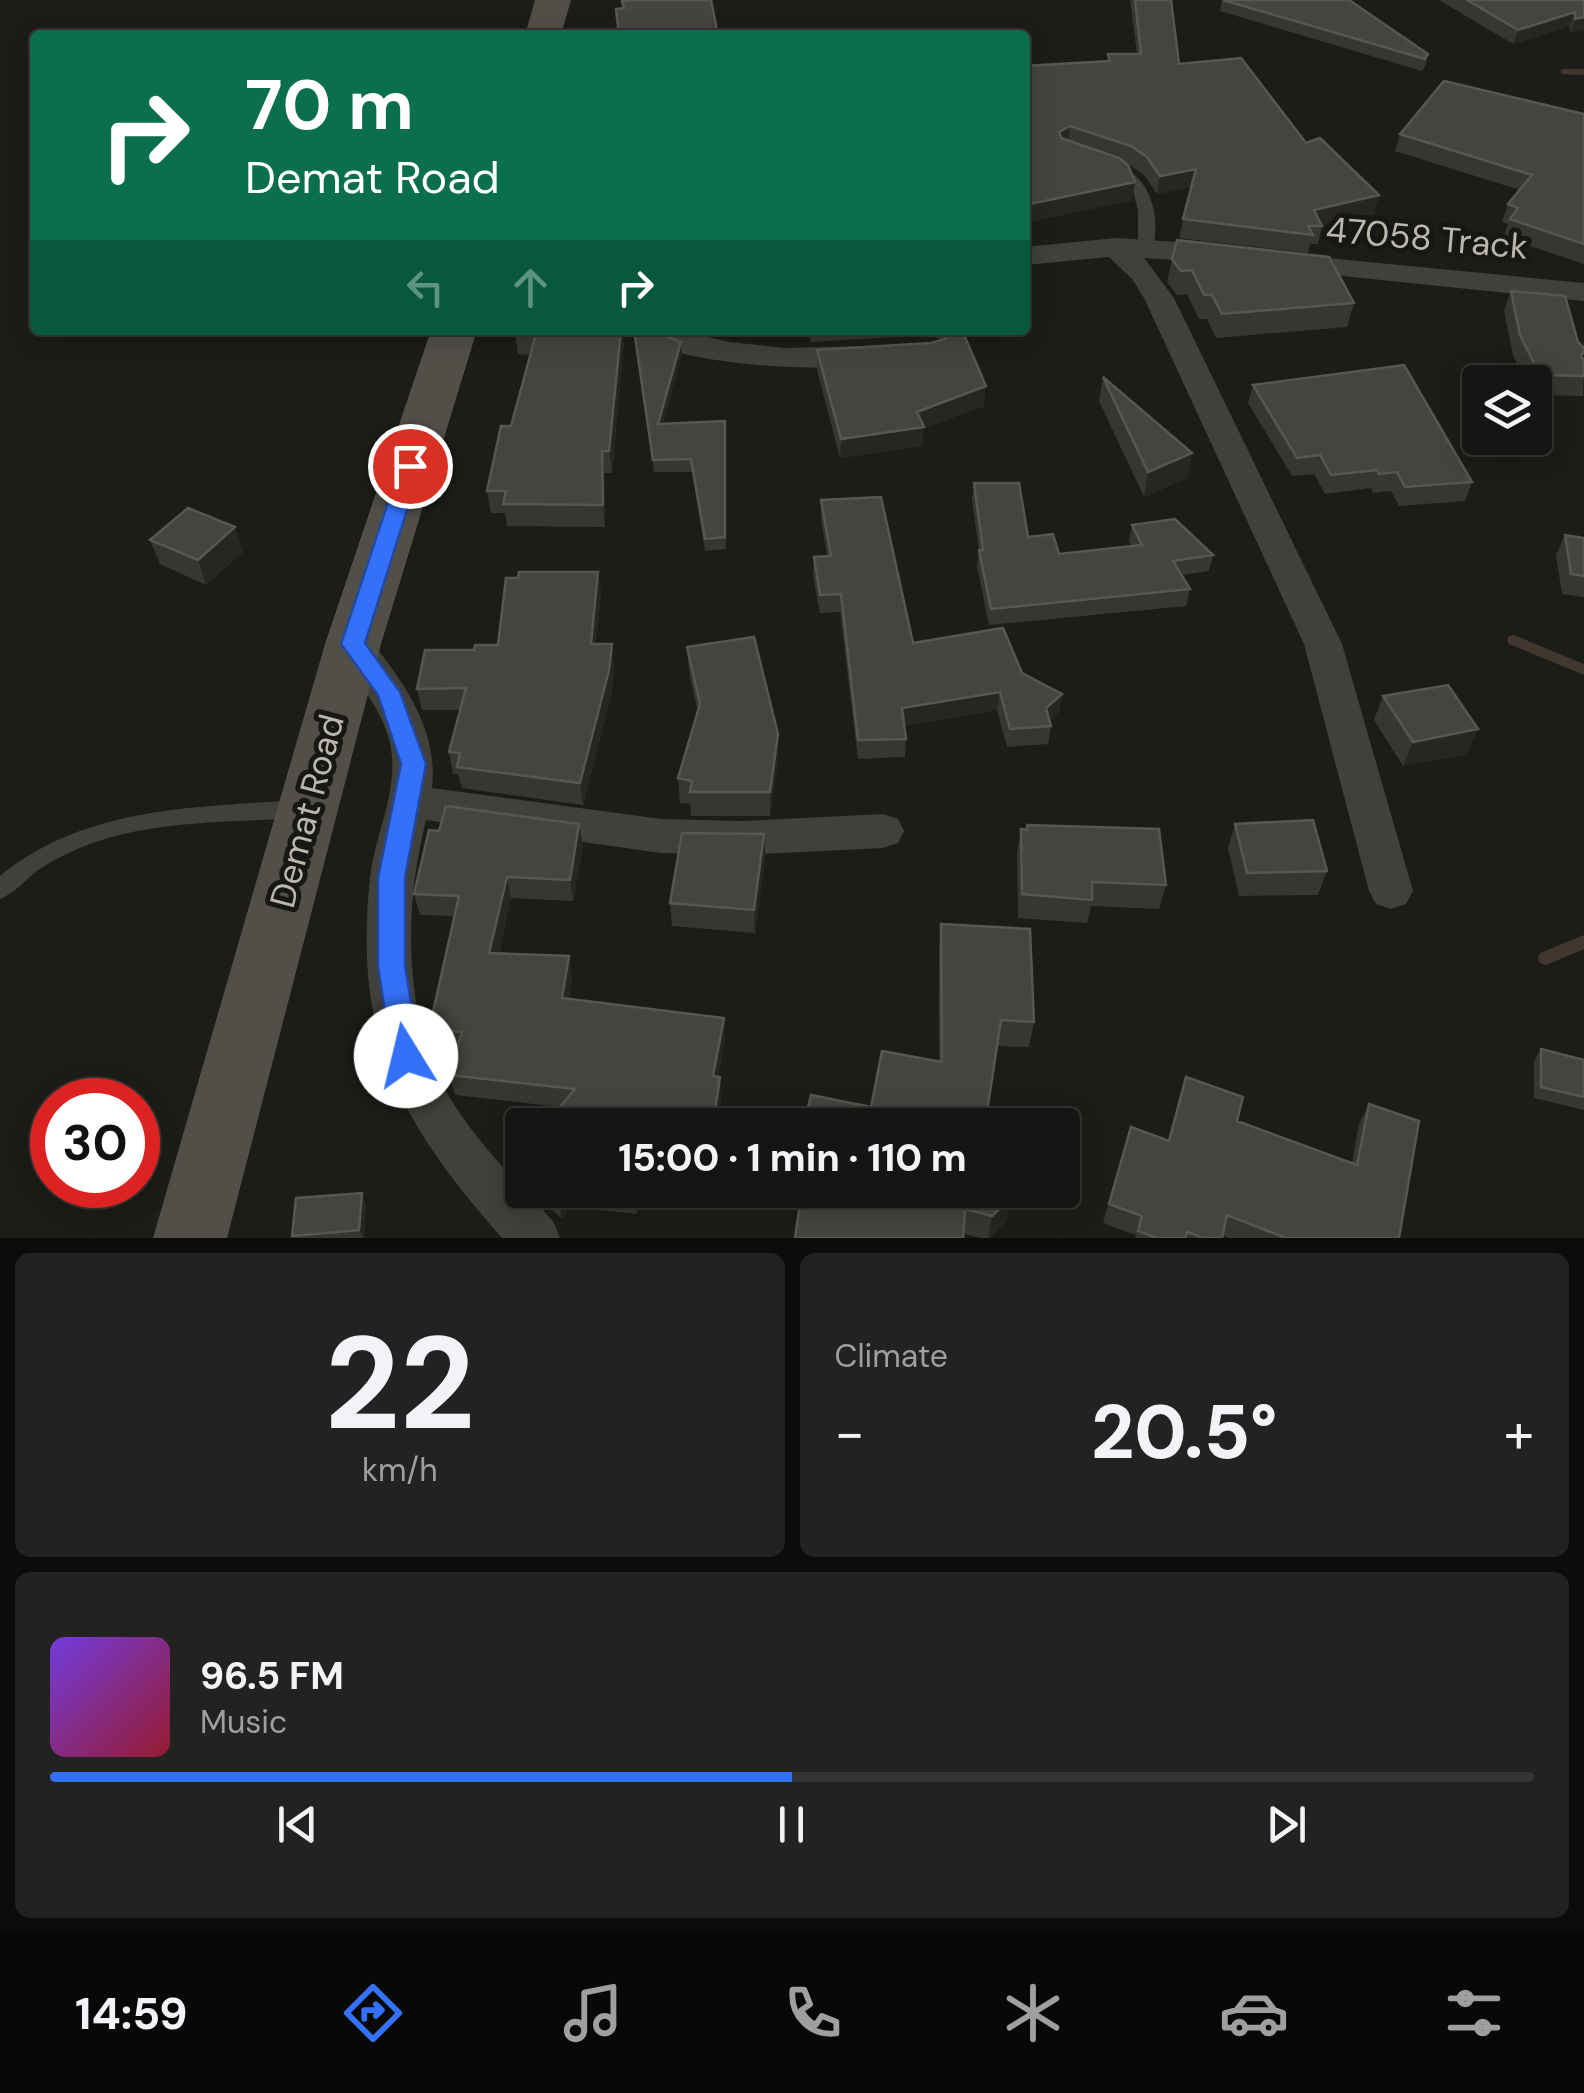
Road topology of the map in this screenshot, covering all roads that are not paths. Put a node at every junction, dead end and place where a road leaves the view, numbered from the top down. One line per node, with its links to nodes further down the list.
1 (553, 0): 2 (street)
2 (544, 30)
3 (1097, 160): 4 (lane)
4 (1131, 248): 5 (street, 47058 Track); 6 (street, 47058 Track); 15 (street)
5 (1030, 256)
6 (1584, 292)
7 (452, 335): 10 (street, Demat Road)
8 (663, 335): 9 (street)
9 (895, 353)
10 (353, 644): 11 (street); 12 (street, Demat Road)
11 (409, 800): 13 (street); 17 (street)
12 (308, 808): 14 (lane); 16 (street, Demat Road)
13 (883, 831)
14 (0, 890)
15 (1391, 890)
16 (190, 1238)
17 (535, 1238)

